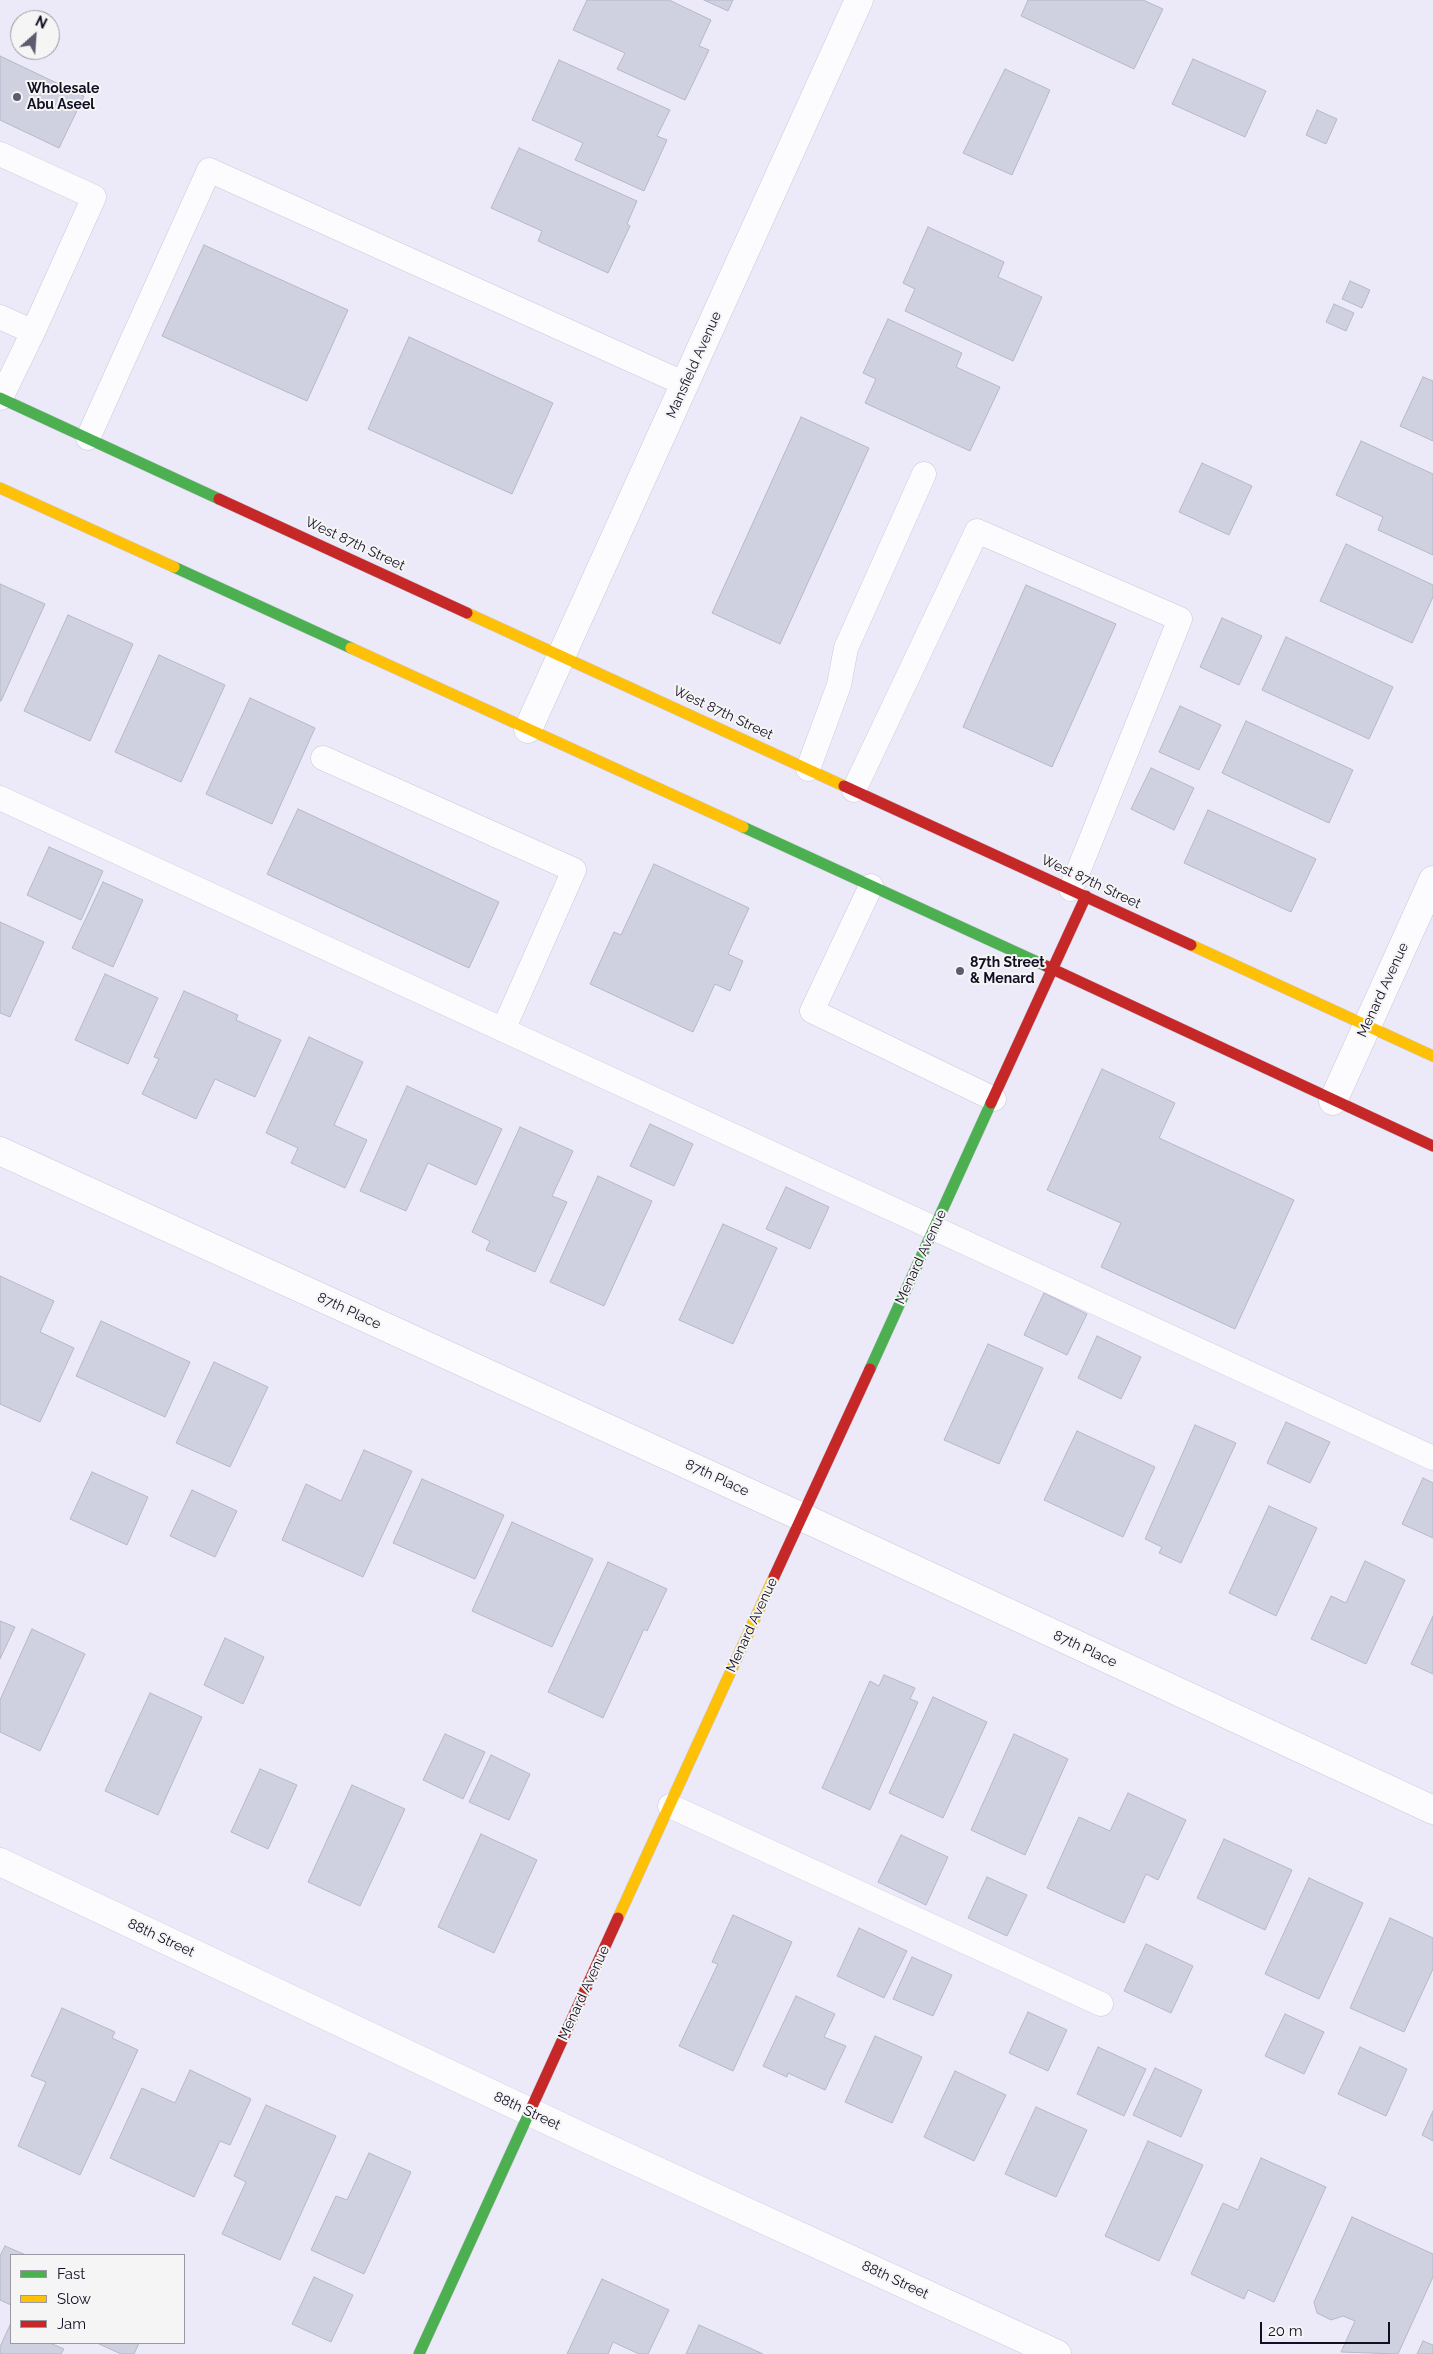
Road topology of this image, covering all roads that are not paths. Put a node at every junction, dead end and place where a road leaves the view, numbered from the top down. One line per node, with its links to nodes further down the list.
1 (859, 0): 5 (street, Mansfield Avenue)
2 (0, 154): 4 (lane)
3 (0, 317): 4 (lane)
4 (33, 332): 6 (lane)
5 (685, 384): 7 (lane); 10 (street, Mansfield Avenue)
6 (1, 398): 7 (main road, West 87th Street)
7 (88, 438): 10 (main road, West 87th Street)
8 (924, 474): 13 (lane)
9 (0, 488): 11 (main road)
10 (562, 655): 11 (street, Mansfield Avenue); 13 (main road, West 87th Street)
11 (528, 729): 17 (main road)
12 (323, 758): 21 (lane)
13 (808, 769): 14 (main road, West 87th Street)
14 (854, 790): 18 (main road, West 87th Street); 18 (lane)
15 (0, 798): 21 (lane)
16 (1433, 880): 20 (street, Menard Avenue)
17 (871, 886): 19 (main road); 23 (lane)
18 (1079, 893): 19 (main road, Menard Avenue); 20 (main road, West 87th Street)
19 (1053, 969): 23 (main road, Menard Avenue); 24 (main road)
20 (1366, 1026): 22 (main road, West 87th Street); 24 (street, Menard Avenue)
21 (503, 1030): 27 (lane)
22 (1433, 1056)
23 (994, 1098): 27 (main road, Menard Avenue)
24 (1333, 1101): 25 (main road)
25 (1433, 1146)
26 (0, 1152): 29 (street, 87th Place)
27 (935, 1228): 28 (lane); 29 (main road, Menard Avenue)
28 (1433, 1458)
29 (802, 1517): 30 (main road, Menard Avenue); 31 (street, 87th Place)
30 (670, 1806): 33 (lane); 34 (main road, Menard Avenue)
31 (1433, 1810)
32 (0, 1862): 34 (street, 88th Street)
33 (1101, 2004)
34 (530, 2112): 35 (main road, Menard Avenue); 36 (street, 88th Street)
35 (419, 2354)
36 (1057, 2354)

